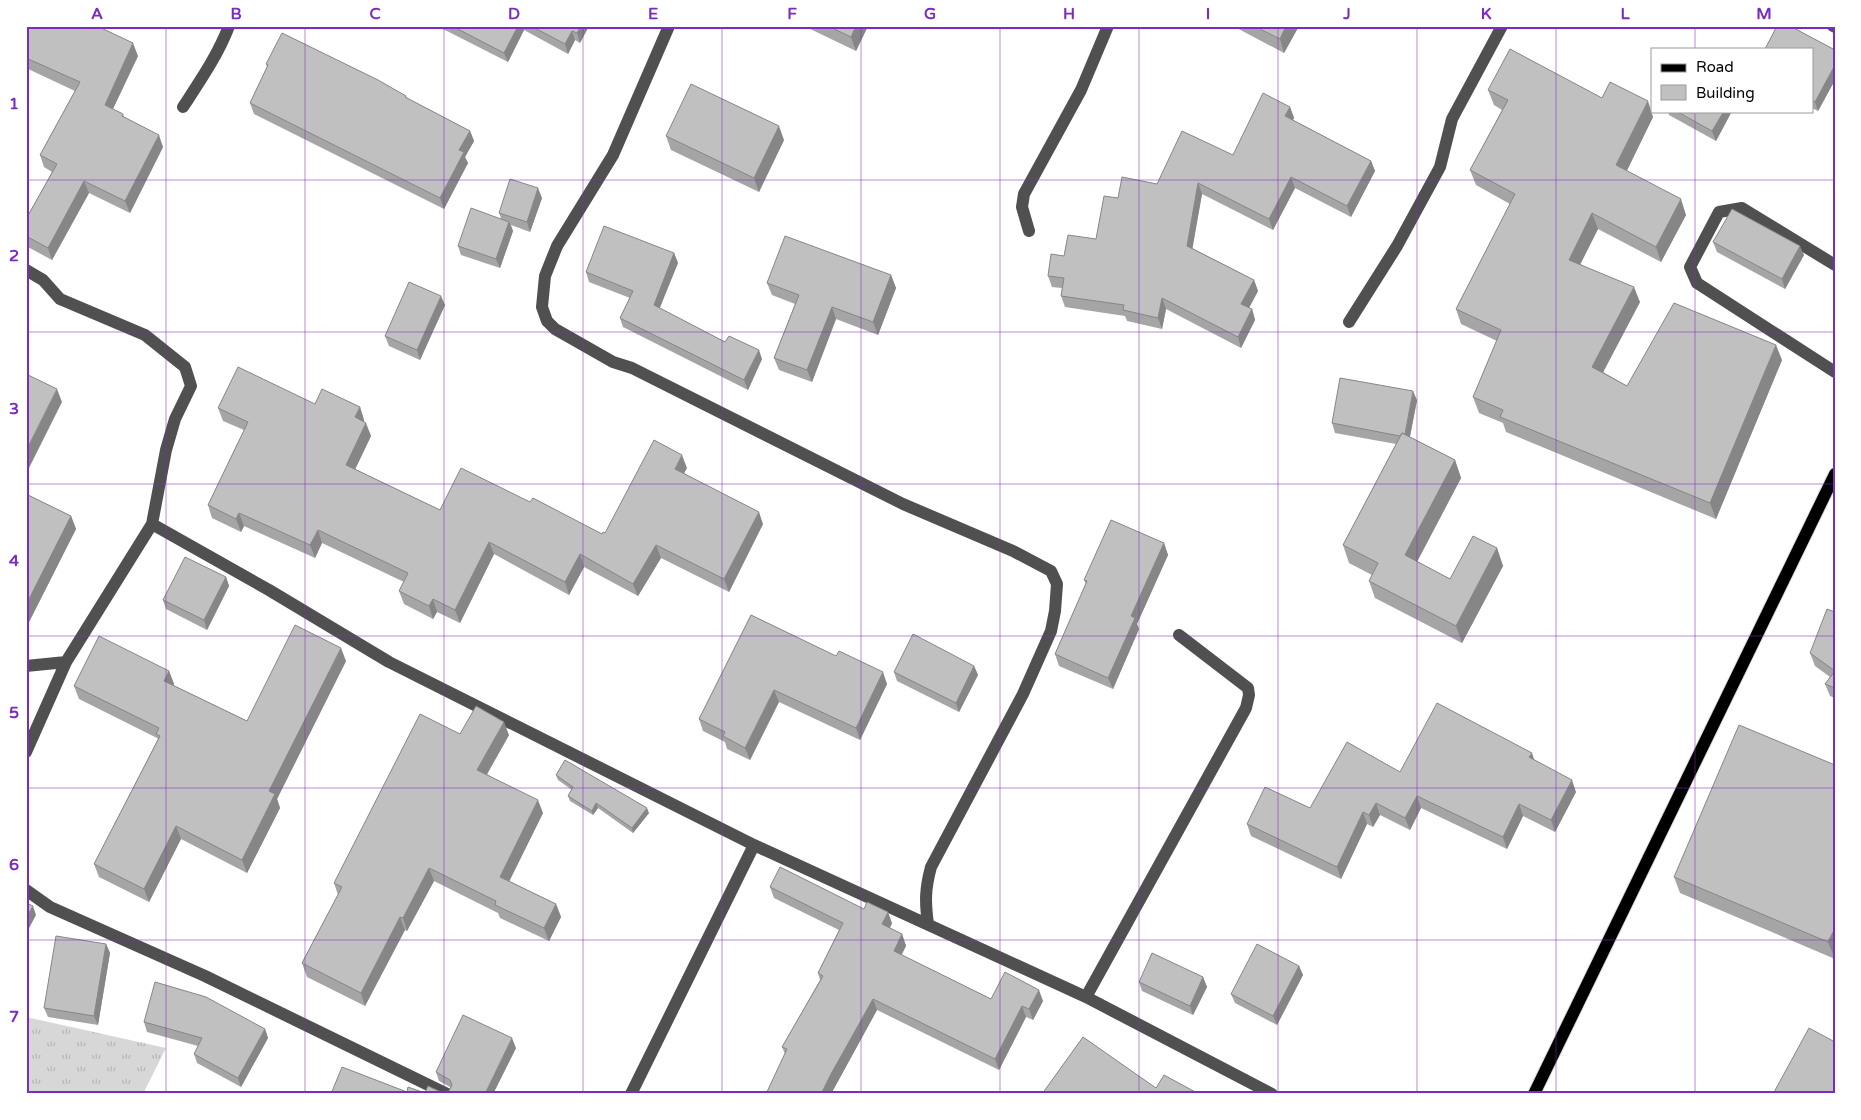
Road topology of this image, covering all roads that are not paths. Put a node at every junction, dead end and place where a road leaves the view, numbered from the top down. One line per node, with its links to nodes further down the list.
1 (229, 26): 5 (street)
2 (669, 26): 19 (street)
3 (1108, 26): 6 (street)
4 (1502, 26): 9 (street)
5 (183, 107)
6 (1029, 231)
7 (1835, 265): 10 (street)
8 (26, 270): 12 (street)
9 (1349, 322)
10 (1835, 372)
11 (1835, 474): 24 (main road)
12 (152, 524): 14 (street); 17 (street)
13 (1179, 635): 20 (street)
14 (66, 662): 15 (street); 16 (street)
15 (26, 666)
16 (26, 752)
17 (754, 845): 19 (street); 22 (street)
18 (26, 890): 21 (street)
19 (928, 924): 20 (street)
20 (1086, 997): 23 (street)
21 (447, 1094)
22 (631, 1094)
23 (1272, 1094)
24 (1534, 1094)

